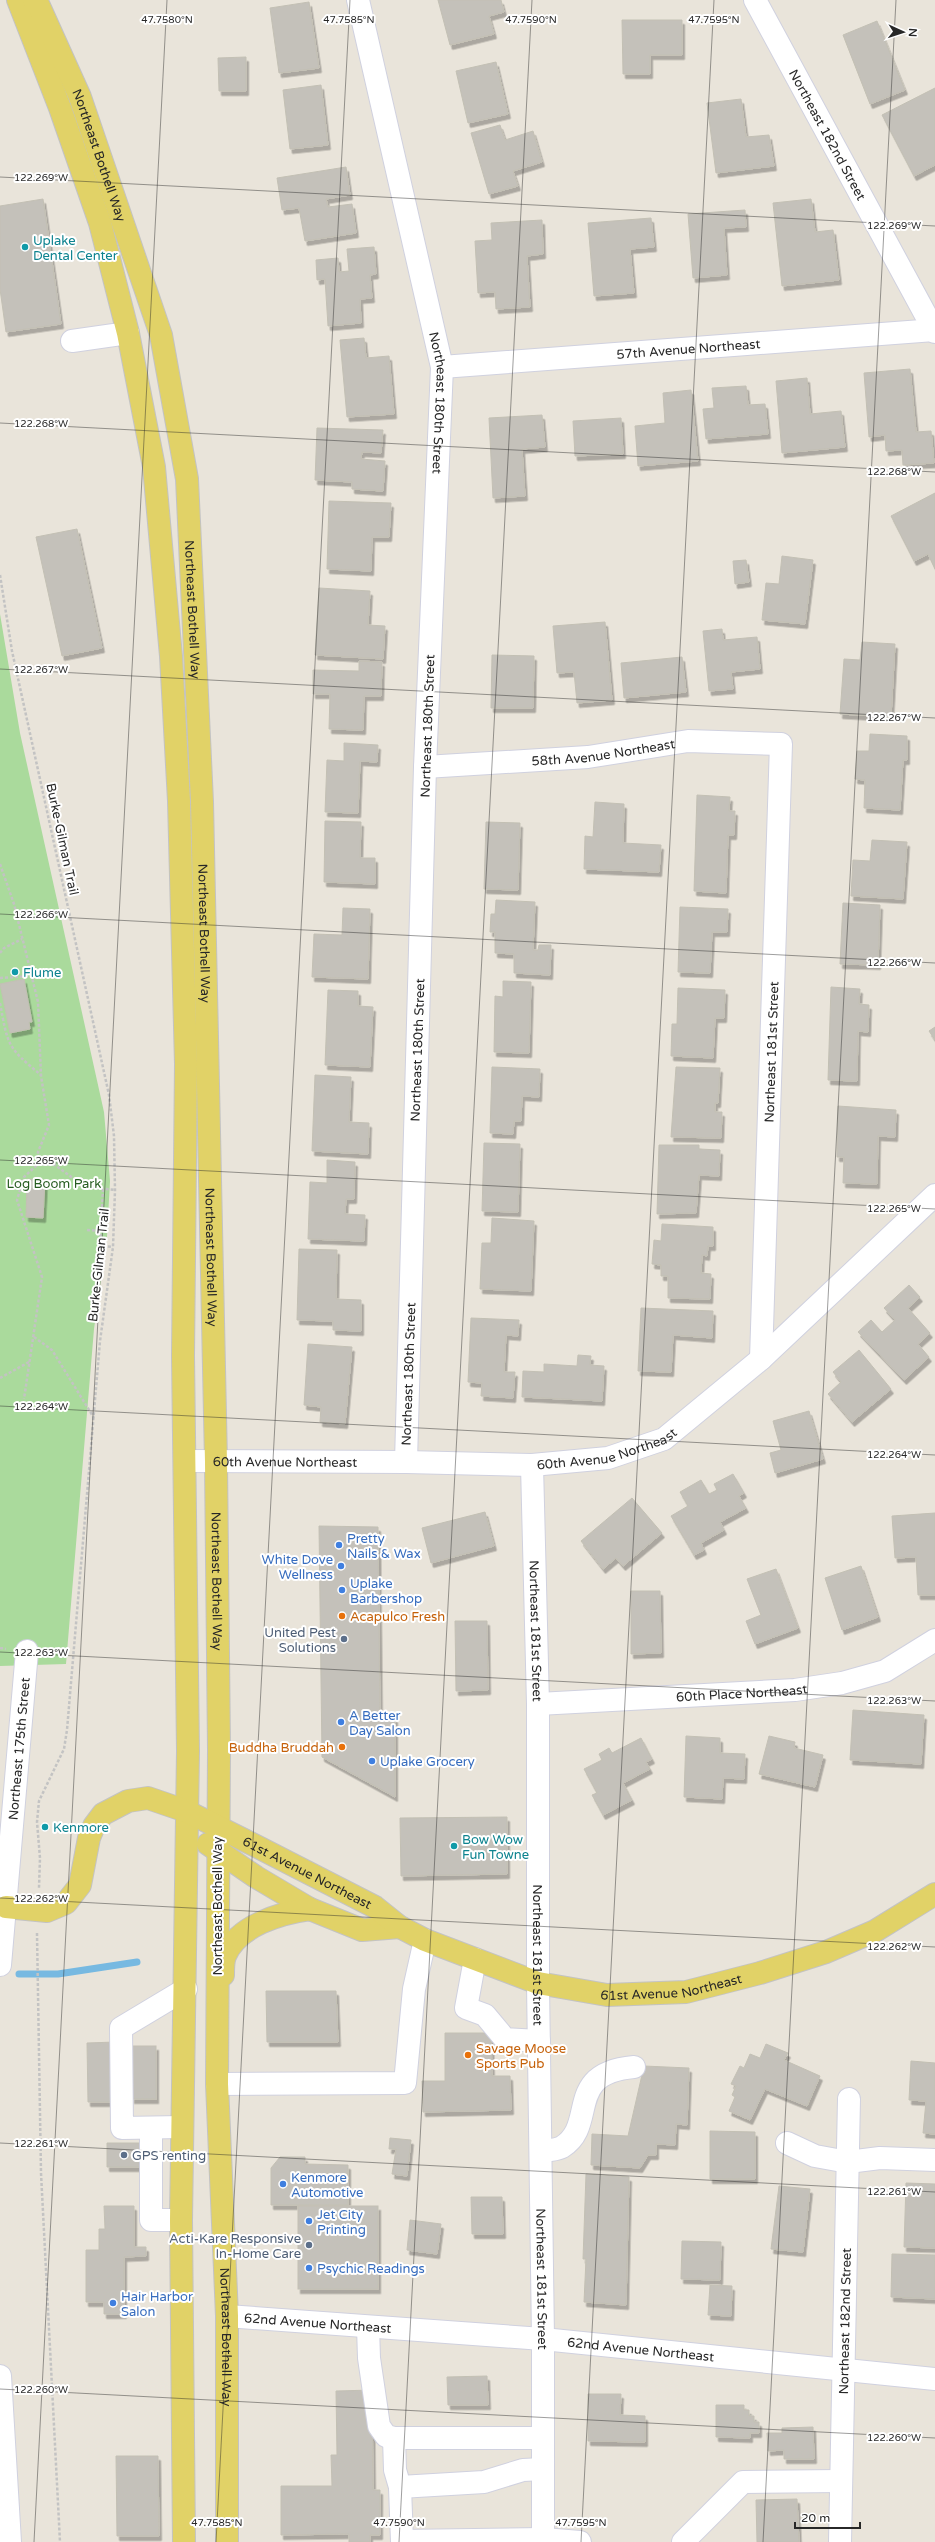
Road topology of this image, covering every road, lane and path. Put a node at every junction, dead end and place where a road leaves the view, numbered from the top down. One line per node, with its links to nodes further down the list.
1 (18, 0): 6 (main road, Northeast Bothell Way)
2 (34, 0): 33 (main road, Northeast Bothell Way)
3 (358, 0): 8 (street, Northeast 180th Street)
4 (756, 0): 5 (street, Northeast 182nd Street)
5 (935, 331): 8 (street, 57th Avenue Northeast)
6 (128, 333): 7 (street); 32 (main road, Northeast Bothell Way)
7 (72, 341)
8 (442, 367): 11 (street, Northeast 180th Street)
9 (0, 575): 21 (path, Burke-Gilman Trail)
10 (781, 744): 11 (street, 58th Avenue Northeast); 27 (street, Northeast 181st Street)
11 (425, 767): 34 (street, Northeast 180th Street)
12 (0, 864): 13 (path)
13 (22, 939): 14 (path); 15 (path)
14 (0, 953)
15 (32, 976): 16 (path); 18 (path)
16 (0, 978)
17 (0, 1003): 18 (path)
18 (41, 1076): 19 (path)
19 (38, 1164): 20 (path); 26 (path)
20 (103, 1189): 21 (path); 24 (path)
21 (115, 1190): 25 (path, Burke-Gilman Trail)
22 (935, 1195): 27 (street, 60th Avenue Northeast)
23 (87, 1230): 24 (path)
24 (101, 1231): 25 (path)
25 (113, 1248): 31 (path, Burke-Gilman Trail)
26 (34, 1337): 28 (path); 31 (path)
27 (761, 1359): 35 (street, 60th Avenue Northeast)
28 (30, 1362): 29 (path); 30 (path)
29 (0, 1378)
30 (24, 1399)
31 (94, 1419): 42 (path, Burke-Gilman Trail)
32 (185, 1461): 33 (street, 60th Avenue Northeast); 39 (main road, Northeast Bothell Way)
33 (216, 1462): 34 (street, 60th Avenue Northeast); 40 (main road, Northeast Bothell Way)
34 (406, 1462): 35 (street, 60th Avenue Northeast)
35 (532, 1465): 38 (street, Northeast 181st Street)
36 (935, 1640): 38 (street, 60th Place Northeast)
37 (27, 1651): 44 (street, Northeast 175th Street)
38 (538, 1704): 51 (street, Northeast 181st Street)
39 (186, 1818): 40 (main road, 61st Avenue Northeast); 41 (main road, 61st Avenue Northeast); 44 (main road, 61st Avenue Northeast); 52 (main road, Northeast Bothell Way)
40 (217, 1826): 41 (main road, Northeast Bothell Way); 46 (main road, 61st Avenue Northeast)
41 (217, 1852): 45 (main road, 61st Avenue Northeast); 53 (main road, Northeast Bothell Way)
42 (38, 1889)
43 (935, 1894): 51 (main road, 61st Avenue Northeast)
44 (2, 1905): 50 (street, Northeast 175th Street)
45 (310, 1909): 46 (main road, 61st Avenue Northeast); 53 (main road)
46 (400, 1927): 48 (main road, 61st Avenue Northeast)
47 (37, 1936): 79 (path)
48 (425, 1940): 49 (main road, 61st Avenue Northeast); 56 (street)
49 (475, 1959): 51 (main road, 61st Avenue Northeast); 54 (street)
50 (0, 1965)
51 (538, 1983): 54 (street, Northeast 181st Street)
52 (186, 1989): 58 (main road, Northeast Bothell Way); 59 (street)
53 (217, 2011): 56 (main road, Northeast Bothell Way)
54 (539, 2041): 61 (street, Northeast 181st Street)
55 (634, 2067): 61 (street)
56 (217, 2084): 65 (main road, Northeast Bothell Way)
57 (849, 2099): 63 (street, Northeast 182nd Street)
58 (182, 2127): 59 (street); 64 (main road, Northeast Bothell Way)
59 (151, 2128): 64 (street)
60 (787, 2143): 63 (street)
61 (541, 2152): 67 (street, Northeast 181st Street)
62 (935, 2160): 63 (street)
63 (848, 2162): 68 (street, Northeast 182nd Street)
64 (181, 2220): 80 (main road, Northeast Bothell Way)
65 (227, 2316): 66 (street, 62nd Avenue Northeast); 81 (main road, Northeast Bothell Way)
66 (368, 2327): 67 (street, 62nd Avenue Northeast); 71 (street)
67 (544, 2340): 68 (street, 62nd Avenue Northeast); 72 (street, Northeast 181st Street)
68 (842, 2371): 70 (street, 62nd Avenue Northeast); 74 (street, Northeast 182nd Street)
69 (0, 2376): 78 (street)
70 (935, 2379)
71 (394, 2438): 72 (street); 75 (street)
72 (543, 2438): 73 (street, Northeast 181st Street)
73 (543, 2470): 75 (street); 77 (street, Northeast 181st Street)
74 (841, 2481): 83 (street); 84 (street, Northeast 182nd Street)
75 (400, 2487): 76 (street)
76 (402, 2541): 77 (street)
77 (543, 2541): 82 (street)
78 (10, 2542)
79 (60, 2542)
80 (184, 2542)
81 (227, 2542)
82 (580, 2542)
83 (683, 2542)
84 (840, 2542)

